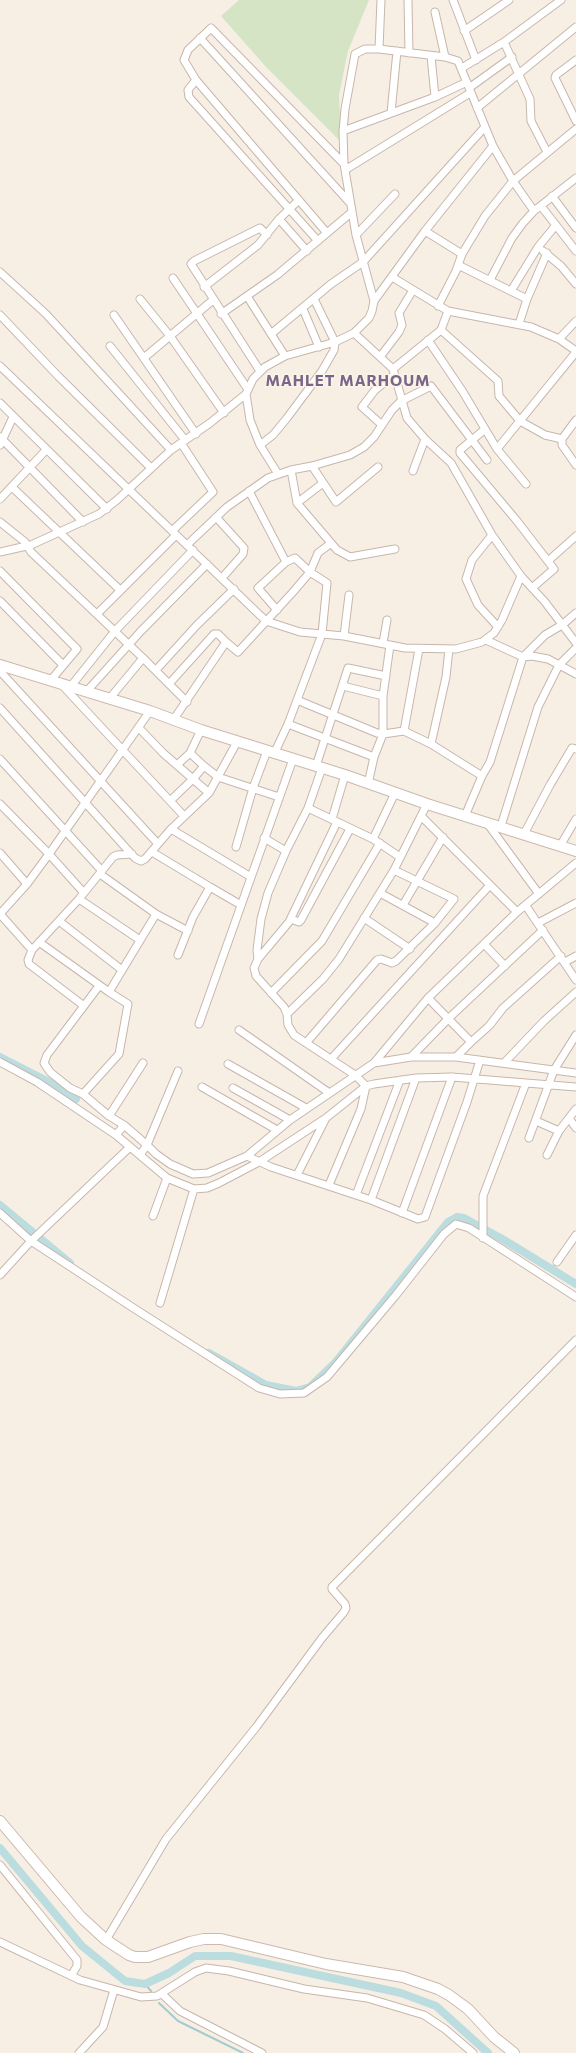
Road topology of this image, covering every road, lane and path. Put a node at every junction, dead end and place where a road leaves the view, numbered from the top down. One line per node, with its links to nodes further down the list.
1 (381, 0): 11 (street)
2 (408, 0): 13 (street)
3 (453, 0): 8 (street)
4 (509, 0): 8 (street)
5 (561, 0): 10 (street)
6 (435, 12): 15 (street)
7 (576, 27): 20 (street)
8 (464, 31): 17 (street)
9 (200, 38): 21 (street); 32 (street); 38 (street)
10 (504, 42): 16 (street); 17 (street)
11 (379, 49): 12 (street); 29 (street)
12 (397, 51): 13 (street); 25 (street)
13 (409, 53): 14 (street)
14 (431, 56): 15 (street); 23 (street)
15 (445, 58): 19 (street)
16 (512, 58): 20 (street); 22 (street)
17 (476, 60): 19 (street)
18 (576, 60): 26 (street)
19 (462, 68): 22 (street)
20 (520, 74): 24 (street); 31 (street)
21 (196, 80): 37 (street); 40 (street)
22 (468, 88): 23 (street); 24 (street); 32 (street)
23 (435, 96): 25 (street)
24 (477, 108): 27 (street)
25 (391, 113): 29 (street)
26 (576, 121)
27 (484, 128): 30 (street); 56 (street)
28 (576, 129): 31 (street)
29 (343, 131): 32 (street)
30 (493, 146): 34 (street); 46 (street)
31 (547, 152): 34 (street)
32 (345, 167): 38 (street)
33 (576, 178): 36 (street)
34 (513, 181): 41 (street); 55 (street)
35 (395, 194): 49 (street)
36 (552, 196): 39 (street); 45 (street)
37 (299, 200): 40 (street); 47 (street)
38 (350, 203): 42 (street)
39 (541, 206): 41 (street); 44 (street)
40 (288, 209): 43 (street); 50 (street)
41 (534, 211): 61 (street)
42 (352, 212): 47 (street); 49 (street)
43 (279, 219): 48 (street); 52 (street)
44 (556, 225): 51 (street); 53 (street)
45 (576, 228)
46 (425, 231): 55 (street); 59 (street)
47 (327, 233): 50 (street)
48 (267, 235): 63 (street); 63 (street)
49 (356, 235): 56 (street)
50 (318, 241): 52 (street)
51 (538, 247): 54 (street); 65 (street)
52 (307, 251): 66 (street)
53 (576, 251)
54 (546, 253): 62 (street); 69 (street)
55 (462, 254): 57 (street)
56 (363, 262): 68 (street); 71 (street)
57 (458, 265): 61 (street); 72 (street)
58 (0, 272): 115 (street)
59 (392, 277): 64 (street); 71 (street)
60 (173, 278): 75 (street)
61 (490, 280): 65 (street)
62 (576, 284)
63 (204, 287): 70 (street)
64 (414, 290): 72 (street); 93 (street)
65 (511, 291): 69 (street)
66 (247, 296): 76 (street); 83 (street)
67 (140, 299): 84 (street)
68 (314, 299): 73 (street); 87 (street)
69 (527, 299): 80 (street)
70 (213, 300): 75 (street); 76 (street)
71 (374, 302): 82 (street)
72 (438, 306): 74 (street)
73 (303, 309): 83 (street); 89 (street)
74 (448, 311): 80 (street); 81 (street)
75 (198, 314): 84 (street); 97 (street)
76 (222, 314): 95 (street)
77 (0, 315): 119 (street)
78 (114, 315): 92 (street)
79 (576, 321): 85 (street)
80 (519, 324): 85 (street)
81 (441, 330): 86 (street); 103 (street)
82 (354, 333): 87 (street); 93 (street)
83 (271, 334): 91 (street)
84 (170, 336): 92 (street); 100 (street)
85 (559, 339): 90 (street)
86 (428, 340): 96 (street); 105 (street)
87 (335, 342): 89 (street); 112 (street)
88 (110, 346): 111 (street)
89 (319, 347): 91 (street)
90 (576, 352): 103 (street)
91 (285, 356): 95 (street)
92 (145, 357): 106 (street)
93 (380, 357): 96 (street)
94 (0, 366): 128 (street)
95 (260, 371): 97 (street)
96 (394, 372): 98 (street); 104 (street)
97 (247, 391): 100 (street); 112 (street)
98 (401, 401): 104 (street); 107 (street); 110 (street)
99 (0, 403): 101 (street)
100 (224, 413): 106 (street)
101 (13, 417): 109 (street); 114 (street)
102 (576, 420): 108 (street)
103 (520, 421): 108 (street); 113 (street)
104 (382, 425): 118 (street)
105 (484, 430): 110 (street); 113 (street)
106 (196, 434): 111 (street)
107 (425, 439): 123 (street); 138 (street)
108 (562, 439): 117 (street)
109 (1, 440): 121 (street)
110 (472, 441): 116 (street); 146 (street)
111 (183, 442): 115 (street); 137 (street)
112 (260, 445): 124 (street)
113 (497, 449): 126 (street)
114 (46, 450): 121 (street); 132 (street)
115 (171, 450): 119 (street)
116 (487, 460)
117 (576, 465)
118 (312, 466): 122 (street); 125 (street)
119 (150, 467): 128 (street)
120 (378, 467): 125 (street)
121 (30, 468): 127 (street); 135 (street)
122 (291, 470): 124 (street); 131 (street)
123 (413, 471)
124 (278, 474): 129 (street)
125 (323, 483): 131 (street)
126 (526, 484)
127 (12, 487): 130 (street); 136 (street)
128 (128, 490): 132 (street); 137 (street)
129 (249, 491): 133 (street); 147 (street)
130 (0, 499)
131 (297, 503): 140 (street)
132 (107, 509): 135 (street)
133 (216, 517): 141 (street); 152 (street)
134 (0, 522): 142 (street)
135 (83, 522): 136 (street)
136 (60, 532): 142 (street); 155 (street)
137 (174, 533): 141 (street); 155 (street)
138 (492, 535): 151 (street); 164 (street)
139 (576, 536): 146 (street)
140 (330, 544): 143 (street); 150 (street)
141 (187, 545): 144 (street)
142 (28, 546): 145 (street); 160 (street)
143 (394, 549)
144 (193, 550): 148 (street); 165 (street)
145 (0, 552)
146 (548, 561): 153 (street)
147 (286, 562): 150 (street); 158 (street)
148 (207, 564): 152 (street); 171 (street)
149 (0, 571): 179 (street)
150 (310, 572): 158 (street); 166 (street)
151 (521, 576): 153 (street); 164 (street)
152 (222, 578): 154 (street)
153 (532, 588): 163 (street)
154 (234, 589): 162 (street); 182 (street)
155 (120, 590): 160 (street)
156 (350, 595): 167 (street)
157 (0, 601): 179 (street)
158 (277, 610): 162 (street)
159 (576, 613): 163 (street)
160 (97, 614): 165 (street)
161 (387, 620): 172 (street)
162 (266, 621): 166 (street); 169 (street)
163 (562, 625): 170 (street); 176 (street)
164 (498, 627): 168 (street)
165 (115, 631): 171 (street); 187 (street)
166 (322, 634): 167 (street); 192 (street)
167 (344, 636): 172 (street)
168 (486, 640): 175 (street); 176 (street)
169 (226, 642): 186 (street); 193 (street)
170 (576, 643)
171 (128, 644): 178 (street); 189 (street)
172 (386, 644): 174 (street); 184 (street)
173 (576, 648): 180 (street)
174 (419, 649): 175 (street); 201 (street)
175 (449, 649): 205 (street)
176 (523, 657): 180 (street); 217 (street)
177 (0, 658): 181 (street)
178 (143, 658): 182 (street); 191 (street)
179 (63, 665): 185 (street)
180 (559, 665): 183 (street); 237 (street)
181 (3, 668): 185 (street); 220 (street)
182 (156, 670): 186 (street)
183 (576, 674)
184 (386, 676): 188 (street); 190 (street)
185 (56, 681): 187 (street); 207 (street)
186 (169, 684): 193 (street)
187 (70, 686): 189 (street)
188 (343, 686): 190 (street); 196 (street)
189 (87, 691): 191 (street)
190 (383, 696): 202 (street)
191 (110, 698): 195 (street)
192 (297, 700): 196 (street); 198 (street)
193 (187, 702): 197 (street)
194 (0, 708): 227 (street)
195 (150, 711): 197 (street); 199 (street)
196 (333, 715): 202 (street); 203 (street)
197 (174, 719): 200 (street)
198 (288, 724): 203 (street); 208 (street)
199 (139, 728): 207 (street); 213 (street)
200 (201, 730): 204 (street); 209 (street)
201 (404, 731): 202 (street); 205 (street)
202 (383, 734): 210 (street)
203 (324, 739): 210 (street); 215 (street)
204 (237, 742): 208 (street); 218 (street)
205 (431, 744): 217 (street)
206 (576, 749): 241 (street)
207 (122, 751): 220 (street); 226 (street)
208 (270, 752): 212 (street); 222 (street)
209 (190, 754): 213 (street); 214 (street)
210 (374, 757): 221 (street)
211 (0, 759): 240 (street)
212 (293, 760): 215 (street); 225 (street)
213 (177, 765): 219 (street)
214 (204, 766): 218 (street); 219 (street)
215 (319, 767): 216 (street); 230 (street)
216 (345, 775): 221 (street); 235 (street)
217 (482, 776): 233 (street)
218 (218, 777): 222 (street); 224 (street)
219 (193, 779): 224 (street); 226 (street)
220 (101, 780): 227 (street); 246 (street)
221 (368, 784): 223 (street)
222 (253, 788): 225 (street); 248 (street)
223 (395, 793): 229 (street); 244 (street)
224 (209, 794): 231 (street)
225 (279, 797): 243 (street)
226 (170, 801): 231 (street)
227 (85, 802): 240 (street); 254 (street)
228 (0, 804): 253 (street)
229 (427, 804): 232 (street); 233 (street)
230 (308, 808): 235 (street); 251 (street)
231 (184, 816): 238 (street)
232 (421, 816): 242 (street); 255 (street)
233 (466, 816): 236 (street)
234 (576, 819): 247 (street)
235 (335, 820): 239 (street); 275 (street)
236 (487, 823): 237 (street); 265 (street)
237 (501, 826): 241 (street)
238 (172, 829): 246 (street); 259 (street)
239 (350, 829): 244 (street); 275 (street)
240 (66, 831): 253 (street); 258 (street)
241 (524, 834): 247 (street)
242 (443, 837): 260 (street); 262 (street)
243 (264, 838): 251 (street); 259 (street)
244 (374, 839): 245 (street)
245 (380, 843): 255 (street); 296 (street)
246 (158, 844): 250 (street)
247 (560, 846): 249 (street)
248 (236, 847)
249 (576, 851)
250 (152, 852): 254 (street); 263 (street)
251 (286, 852): 288 (street)
252 (0, 853): 261 (street)
253 (49, 854): 261 (street); 266 (street)
254 (132, 854): 258 (street)
255 (400, 857): 257 (street)
256 (576, 863): 265 (street)
257 (394, 870): 260 (street); 264 (street)
258 (101, 873): 266 (street); 272 (street)
259 (250, 877): 267 (street)
260 (417, 880): 268 (street); 277 (street)
261 (27, 884): 273 (street)
262 (490, 885): 271 (street); 308 (street)
263 (210, 887): 267 (street); 280 (street)
264 (380, 893): 268 (street); 274 (street)
265 (538, 894): 269 (street)
266 (82, 896): 276 (street); 281 (street)
267 (241, 905): 301 (street)
268 (403, 905): 277 (street)
269 (526, 906): 271 (street); 278 (street)
270 (575, 906): 278 (street)
271 (517, 912): 283 (street)
272 (156, 914): 280 (street); 281 (street)
273 (0, 915): 285 (street)
274 (364, 918): 284 (street); 299 (street)
275 (291, 919): 288 (street)
276 (59, 921): 282 (street); 291 (street)
277 (435, 923): 284 (street)
278 (538, 923): 279 (street)
279 (543, 930): 289 (street); 290 (street)
280 (188, 931): 286 (street)
281 (140, 940): 291 (street)
282 (40, 942): 285 (street); 293 (street)
283 (484, 944): 290 (street); 297 (street)
284 (410, 949): 305 (street)
285 (32, 950): 298 (street)
286 (178, 955)
287 (576, 956): 289 (street)
288 (258, 959): 296 (street)
289 (563, 959): 292 (street); 304 (street)
290 (505, 966): 300 (street)
291 (122, 970): 294 (street)
292 (576, 980)
293 (99, 986): 294 (street); 298 (street)
294 (109, 992): 330 (street)
295 (576, 992): 311 (street)
296 (271, 993): 299 (street)
297 (428, 998): 300 (street); 313 (street)
298 (84, 1006): 330 (street)
299 (287, 1014): 305 (street)
300 (448, 1018): 304 (street); 306 (street)
301 (199, 1024)
302 (239, 1030): 329 (street)
303 (576, 1035): 315 (street)
304 (471, 1042): 307 (street)
305 (306, 1043): 308 (street)
306 (411, 1057): 307 (street); 313 (street)
307 (456, 1057): 309 (street)
308 (331, 1059): 318 (street)
309 (480, 1060): 311 (street); 321 (street)
310 (0, 1062): 342 (street)
311 (505, 1062): 315 (street)
312 (143, 1063): 333 (street)
313 (374, 1063): 318 (street)
314 (228, 1064): 331 (street)
315 (554, 1070): 317 (street); 324 (street)
316 (178, 1071): 344 (street)
317 (576, 1073)
318 (355, 1075): 325 (street); 329 (street)
319 (452, 1077): 320 (street); 321 (street); 357 (street)
320 (416, 1078): 322 (street); 355 (street)
321 (474, 1079): 323 (street); 357 (street)
322 (400, 1080): 325 (street); 354 (street)
323 (526, 1083): 324 (street); 361 (street)
324 (550, 1084): 327 (street); 337 (street)
325 (366, 1086): 334 (street); 352 (street)
326 (202, 1087): 340 (street)
327 (576, 1087)
328 (232, 1088): 336 (street)
329 (328, 1092): 331 (street)
330 (82, 1094): 333 (street)
331 (306, 1108): 336 (street)
332 (576, 1109): 335 (street)
333 (109, 1116): 338 (street)
334 (326, 1118): 349 (street); 350 (street)
335 (569, 1118): 339 (street); 341 (street)
336 (290, 1120): 340 (street)
337 (536, 1121): 341 (street); 343 (street)
338 (124, 1125): 342 (street); 344 (street)
339 (576, 1128)
340 (277, 1130): 348 (street)
341 (559, 1131): 347 (street)
342 (116, 1135): 345 (street)
343 (529, 1138)
344 (147, 1145): 346 (street); 348 (street)
345 (130, 1147): 346 (street); 360 (street)
346 (140, 1155): 351 (street)
347 (547, 1155)
348 (247, 1156): 349 (street)
349 (259, 1162): 350 (street); 353 (street)
350 (297, 1175): 352 (street)
351 (167, 1178): 353 (street); 358 (street)
352 (329, 1185): 354 (street)
353 (194, 1189): 365 (street)
354 (356, 1195): 355 (street)
355 (371, 1200): 357 (street)
356 (0, 1213): 360 (street)
357 (402, 1213)
358 (153, 1216)
359 (576, 1235): 362 (street)
360 (34, 1238): 361 (street); 363 (street)
361 (483, 1238): 364 (street)
362 (557, 1262)
363 (0, 1276)
364 (576, 1297)
365 (160, 1303)
366 (576, 1340): 369 (street)
367 (0, 1822): 369 (street)
368 (0, 1864): 371 (street)
369 (106, 1940): 377 (street)
370 (0, 1942): 371 (street)
371 (71, 1976): 372 (street)
372 (114, 1990): 373 (street); 374 (street)
373 (162, 1994): 375 (street); 376 (street)
374 (80, 2053)
375 (262, 2053)
376 (473, 2053)
377 (514, 2053)

